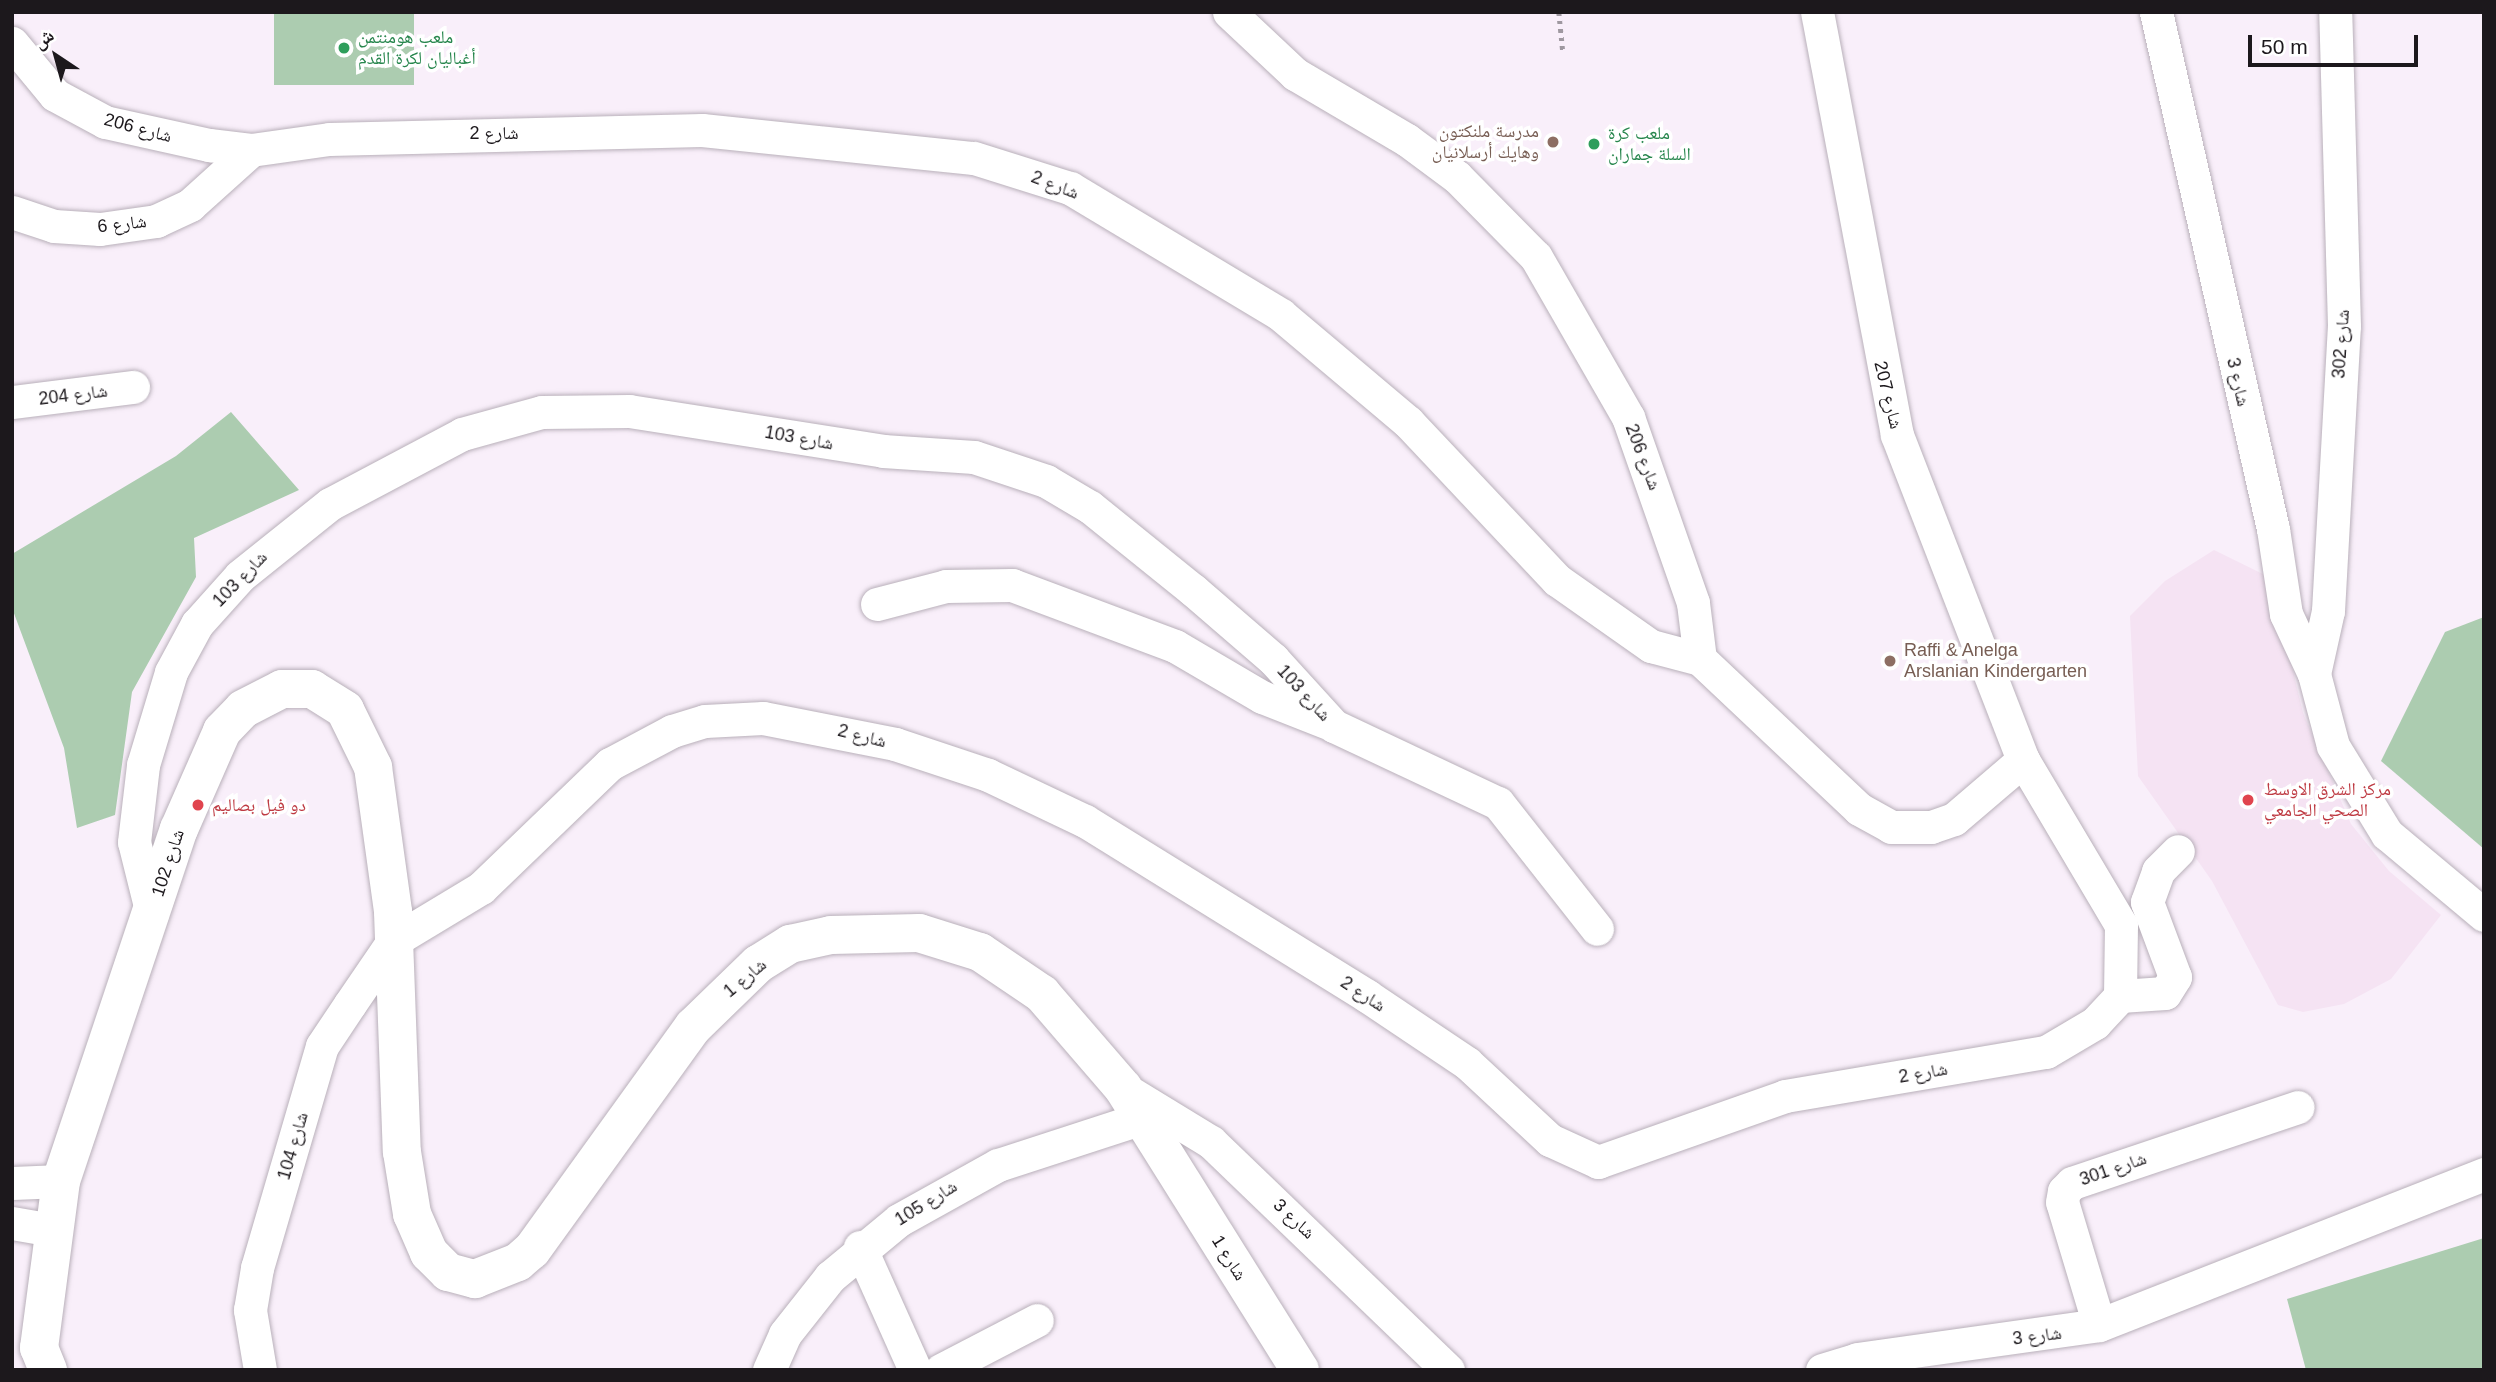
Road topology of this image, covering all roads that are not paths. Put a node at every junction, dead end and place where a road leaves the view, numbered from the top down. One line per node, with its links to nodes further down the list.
1 (1229, 12): 11 (street, شارع 206)
2 (1817, 12): 15 (street, شارع 207)
3 (2156, 12): 12 (street, شارع 3)
4 (2335, 12): 12 (street, شارع 302)
5 (12, 43): 6 (street, شارع 206)
6 (251, 150): 7 (street, شارع 6); 11 (street, شارع 2)
7 (12, 212)
8 (134, 387): 9 (street, شارع 204)
9 (12, 402)
10 (877, 604): 13 (street)
11 (1700, 659): 15 (street)
12 (2314, 674): 14 (street, شارع 3)
13 (1334, 726): 18 (street, شارع 103); 20 (street, شارع 103)
14 (2333, 746): 17 (street); 19 (street, شارع 3)
15 (2023, 760): 22 (street)
16 (2178, 852): 22 (street)
17 (2484, 891)
18 (152, 914): 21 (main road, شارع 102); 26 (main road, شارع 102)
19 (2484, 915)
20 (1597, 929)
21 (393, 941): 22 (street, شارع 2); 23 (main road, شارع 1); 37 (street, شارع 104)
22 (2120, 996)
23 (1133, 1103): 31 (street, شارع 105); 41 (main road, شارع 1); 42 (street, شارع 3)
24 (2298, 1107): 35 (street, شارع 301)
25 (2484, 1174): 32 (street, شارع 3)
26 (61, 1181): 27 (street); 30 (main road, شارع 102)
27 (12, 1183)
28 (2484, 1194): 32 (street, شارع 3)
29 (12, 1223): 30 (street)
30 (52, 1230): 36 (main road, شارع 102)
31 (860, 1247): 38 (street, شارع 105); 39 (street)
32 (2243, 1270): 35 (street, شارع 3)
33 (12, 1300): 36 (main road)
34 (1037, 1320): 40 (street)
35 (2099, 1325): 43 (street, شارع 3)
36 (43, 1359)
37 (260, 1370)
38 (769, 1370)
39 (915, 1370)
40 (941, 1370)
41 (1300, 1370)
42 (1448, 1370)
43 (1822, 1370)

